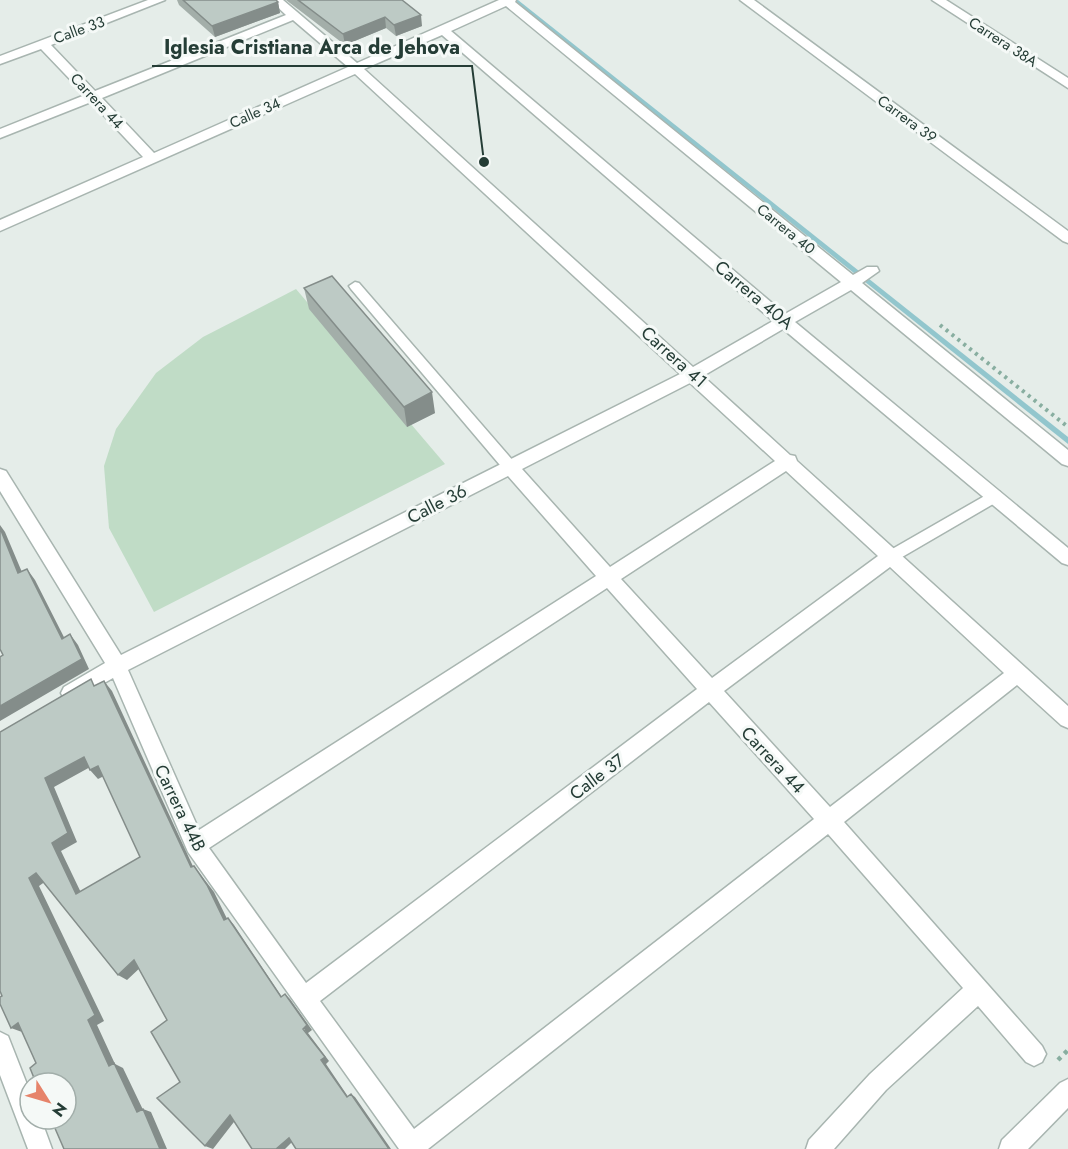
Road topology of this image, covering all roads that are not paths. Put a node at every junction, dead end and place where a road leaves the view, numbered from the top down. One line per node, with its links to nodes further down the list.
1 (159, 0): 8 (street, Calle 33)
2 (276, 0): 6 (street, Carrera 41)
3 (508, 0): 7 (street, Calle 34); 17 (street, Carrera 40)
4 (746, 0): 16 (street, Carrera 39)
5 (938, 0): 11 (street, Carrera 38A)
6 (293, 16): 10 (street, Carrera 41); 12 (street)
7 (442, 29): 10 (street, Calle 34); 19 (street, Carrera 40A)
8 (43, 43): 9 (street, Calle 33); 12 (street, Carrera 44)
9 (0, 60)
10 (357, 69): 14 (street, Calle 34); 20 (street, Carrera 41)
11 (1068, 84)
12 (93, 98): 13 (street); 14 (street, Carrera 44)
13 (0, 134)
14 (152, 159): 15 (street, Calle 34)
15 (0, 226)
16 (1068, 238)
17 (863, 276): 19 (street, Calle 36); 21 (street, Carrera 40)
18 (355, 286): 23 (lane)
19 (784, 322): 20 (street, Calle 36); 25 (street, Carrera 40A)
20 (693, 374): 22 (street, Carrera 41); 23 (street, Calle 36)
21 (1068, 459)
22 (789, 461): 26 (street, Carrera 41); 28 (street)
23 (510, 466): 28 (street, Carrera 44); 29 (street, Calle 36)
24 (0, 476): 29 (street, Carrera 44B)
25 (995, 496): 26 (lane); 27 (street, Carrera 40A)
26 (892, 556): 30 (street, Carrera 41); 31 (street, Calle 37)
27 (1068, 558)
28 (607, 579): 31 (street, Carrera 44); 35 (street)
29 (117, 666): 32 (street, Calle 36); 35 (street, Carrera 44B)
30 (1018, 673): 33 (street, Carrera 41); 34 (street)
31 (710, 691): 34 (street, Carrera 44); 37 (street, Calle 37)
32 (59, 700)
33 (1068, 719)
34 (829, 820): 36 (street, Carrera 44); 41 (street)
35 (195, 844): 37 (street, Carrera 44B)
36 (979, 989): 39 (street, Carrera 44); 43 (street)
37 (304, 999): 41 (street, Carrera 44B)
38 (0, 1044): 42 (street)
39 (1034, 1054)
40 (1068, 1091): 44 (street)
41 (413, 1147)
42 (40, 1149)
43 (818, 1149)
44 (1011, 1149)

